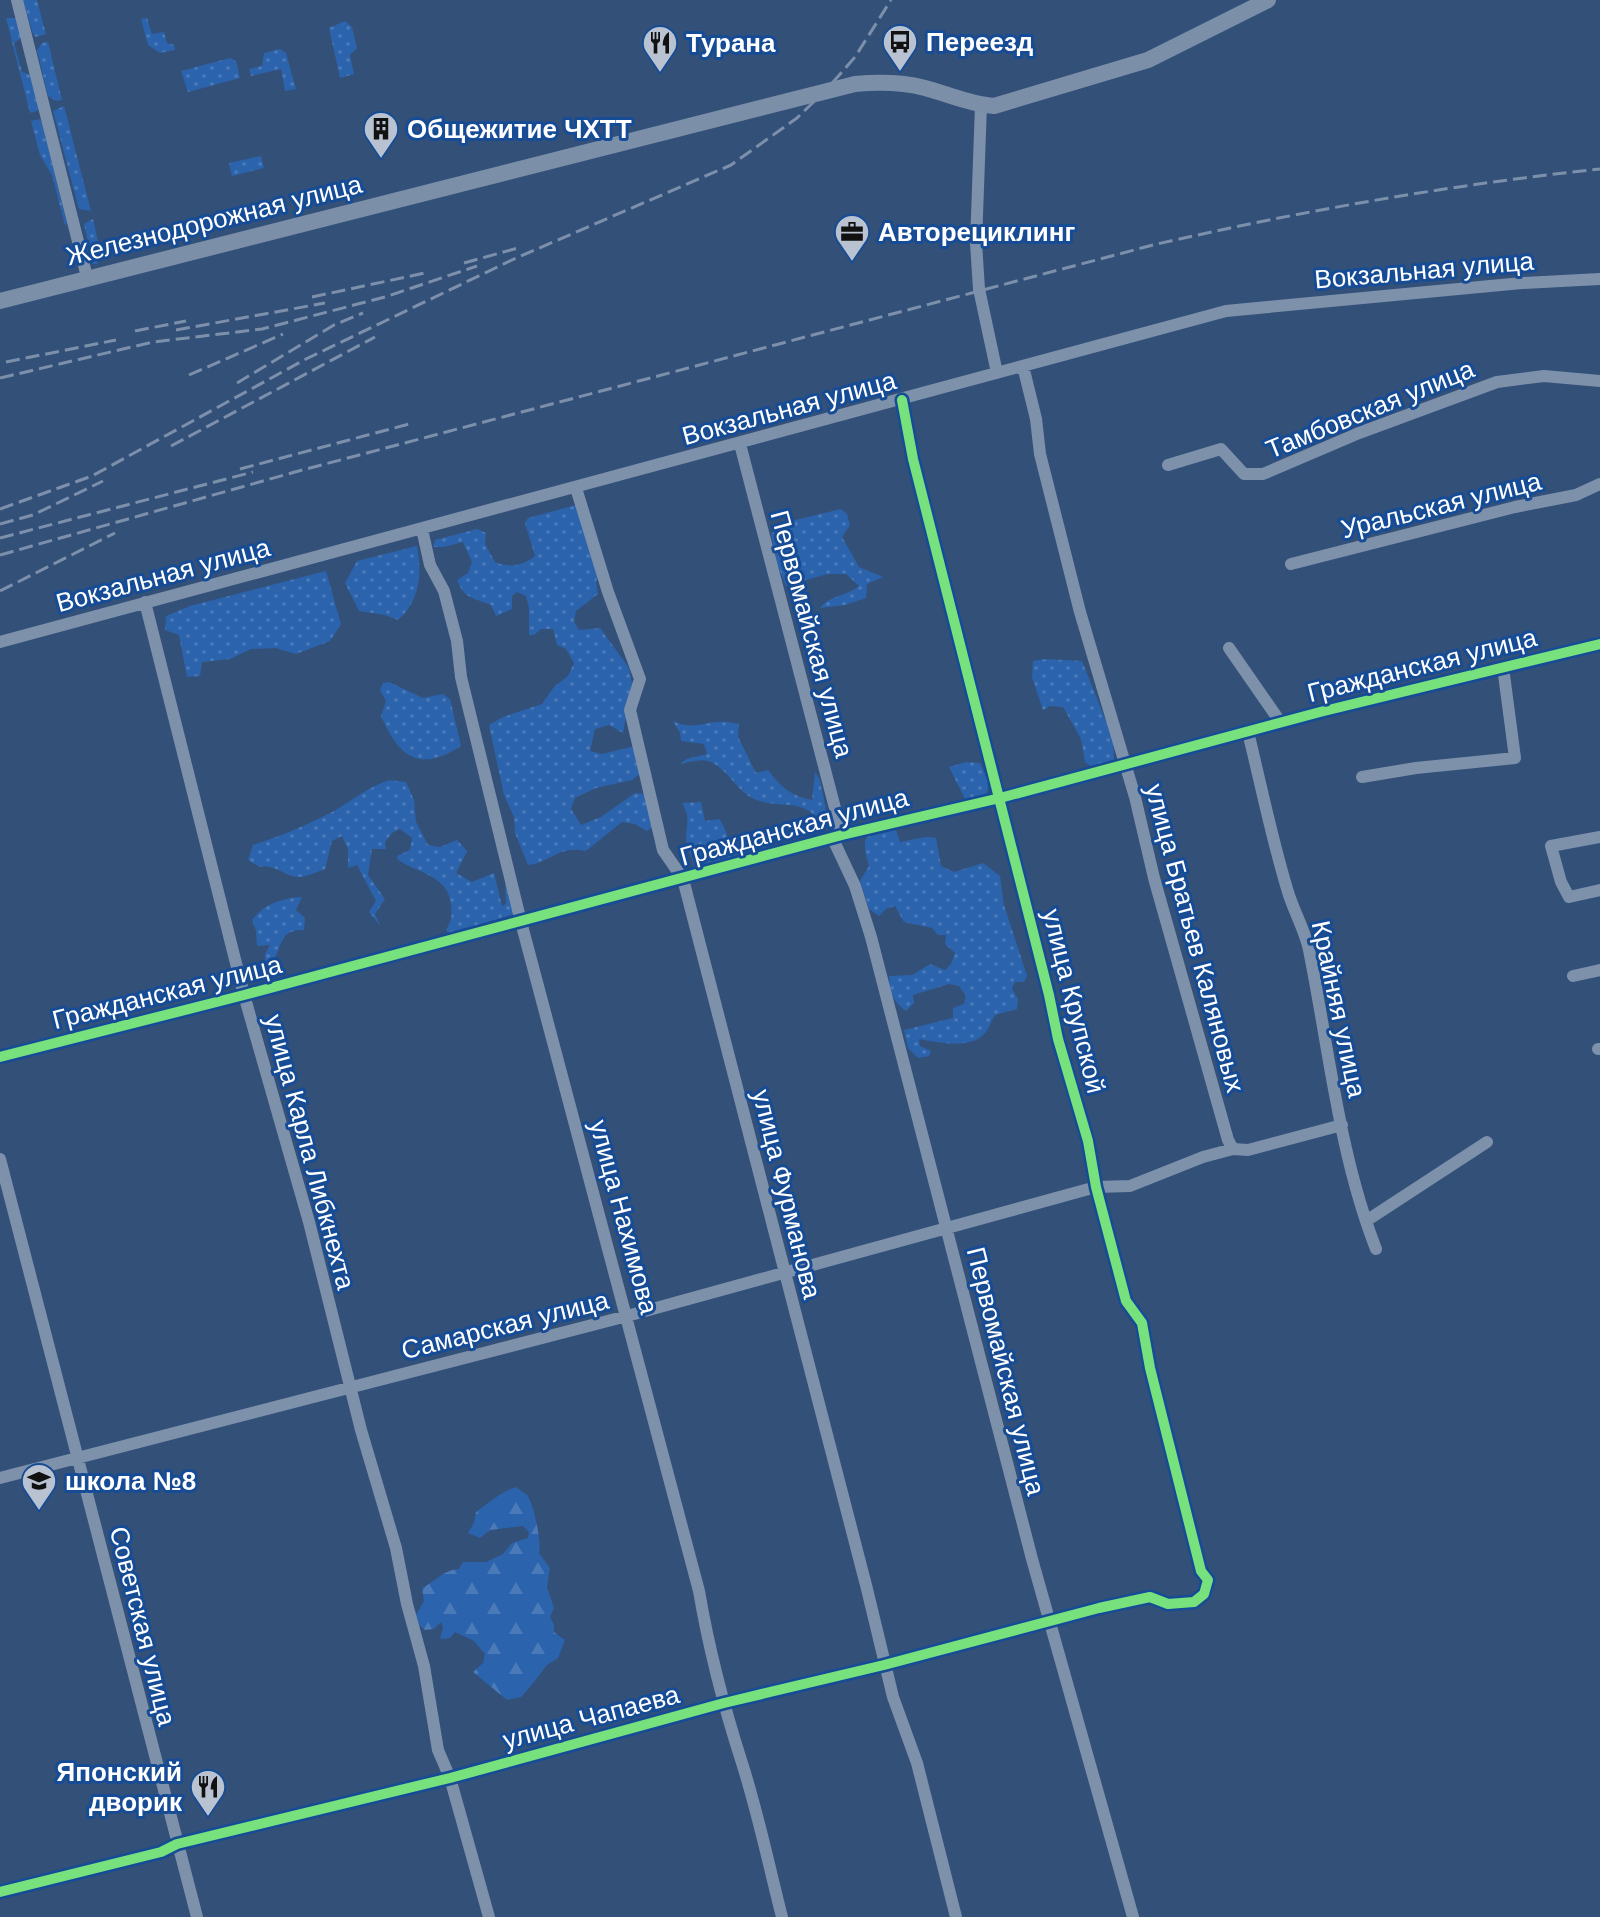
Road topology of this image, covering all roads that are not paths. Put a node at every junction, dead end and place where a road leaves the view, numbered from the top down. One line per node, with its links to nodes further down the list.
1 (17, 0): 4 (street)
2 (1268, 0): 3 (main road, Железнодорожная улица)
3 (981, 105): 4 (main road, Железнодорожная улица); 8 (street)
4 (87, 277): 6 (main road, Железнодорожная улица)
5 (1600, 279): 7 (street, Вокзальная улица)
6 (0, 301)
7 (1023, 366): 8 (street, Вокзальная улица); 24 (street, улица Братьев Каляновых)
8 (997, 373): 10 (street, Вокзальная улица)
9 (1600, 381): 12 (street, Тамбовская улица)
10 (902, 400): 11 (street, Вокзальная улица); 26 (street, улица Крупской)
11 (740, 444): 14 (street, Вокзальная улица); 27 (street, Первомайская улица)
12 (1168, 465)
13 (1600, 484): 16 (street, Уральская улица)
14 (576, 488): 15 (street, Вокзальная улица); 29 (street, улица Фурманова)
15 (422, 529): 17 (street, Вокзальная улица); 31 (street, улица Нахимова)
16 (1291, 564)
17 (145, 602): 18 (street, Вокзальная улица); 34 (street, улица Карла Либкнехта)
18 (0, 642)
19 (1600, 644): 21 (street, Гражданская улица)
20 (1229, 648): 22 (street)
21 (1503, 667): 22 (street, Гражданская улица); 25 (street)
22 (1281, 723): 23 (street, Гражданская улица)
23 (1248, 732): 24 (street, Гражданская улица); 36 (street, Крайняя улица)
24 (1125, 766): 26 (street, Гражданская улица); 38 (street, улица Братьев Каляновых)
25 (1362, 777)
26 (1000, 798): 27 (street, Гражданская улица); 40 (street, улица Крупской)
27 (837, 836): 29 (street, Гражданская улица); 42 (street, Первомайская улица)
28 (1600, 837): 30 (street)
29 (683, 879): 31 (street, Гражданская улица); 44 (street, улица Фурманова)
30 (1600, 890)
31 (521, 922): 34 (street, Гражданская улица); 45 (street, улица Нахимова)
32 (1600, 970): 33 (street)
33 (1573, 976)
34 (244, 995): 35 (street, Гражданская улица); 46 (street, улица Карла Либкнехта)
35 (0, 1057)
36 (1342, 1125): 38 (street, Самарская улица); 41 (street, Крайняя улица)
37 (1487, 1142): 41 (street)
38 (1233, 1149): 40 (street, Самарская улица)
39 (0, 1160): 47 (street, Советская улица)
40 (1096, 1187): 42 (street, Самарская улица); 49 (street, улица Крупской)
41 (1366, 1221): 43 (street, Крайняя улица)
42 (947, 1227): 44 (street, Самарская улица); 50 (street, Первомайская улица)
43 (1376, 1249)
44 (785, 1274): 45 (street, Самарская улица); 51 (street, улица Фурманова)
45 (627, 1316): 46 (street, Самарская улица); 52 (street, улица Нахимова)
46 (352, 1388): 47 (street, Самарская улица); 53 (street, улица Карла Либкнехта)
47 (78, 1458): 48 (street, Самарская улица); 54 (street, Советская улица)
48 (0, 1478)
49 (1194, 1602): 50 (street, улица Чапаева)
50 (1051, 1622): 51 (street, улица Чапаева); 60 (street, Первомайская улица)
51 (884, 1665): 52 (street, улица Чапаева); 59 (street, улица Фурманова)
52 (724, 1703): 53 (street, улица Чапаева); 58 (street, улица Нахимова)
53 (450, 1778): 54 (street, улица Чапаева); 57 (street, улица Карла Либкнехта)
54 (177, 1844): 55 (street, улица Чапаева); 56 (street, Советская улица)
55 (0, 1892)
56 (197, 1917)
57 (489, 1917)
58 (782, 1917)
59 (956, 1917)
60 (1133, 1917)

